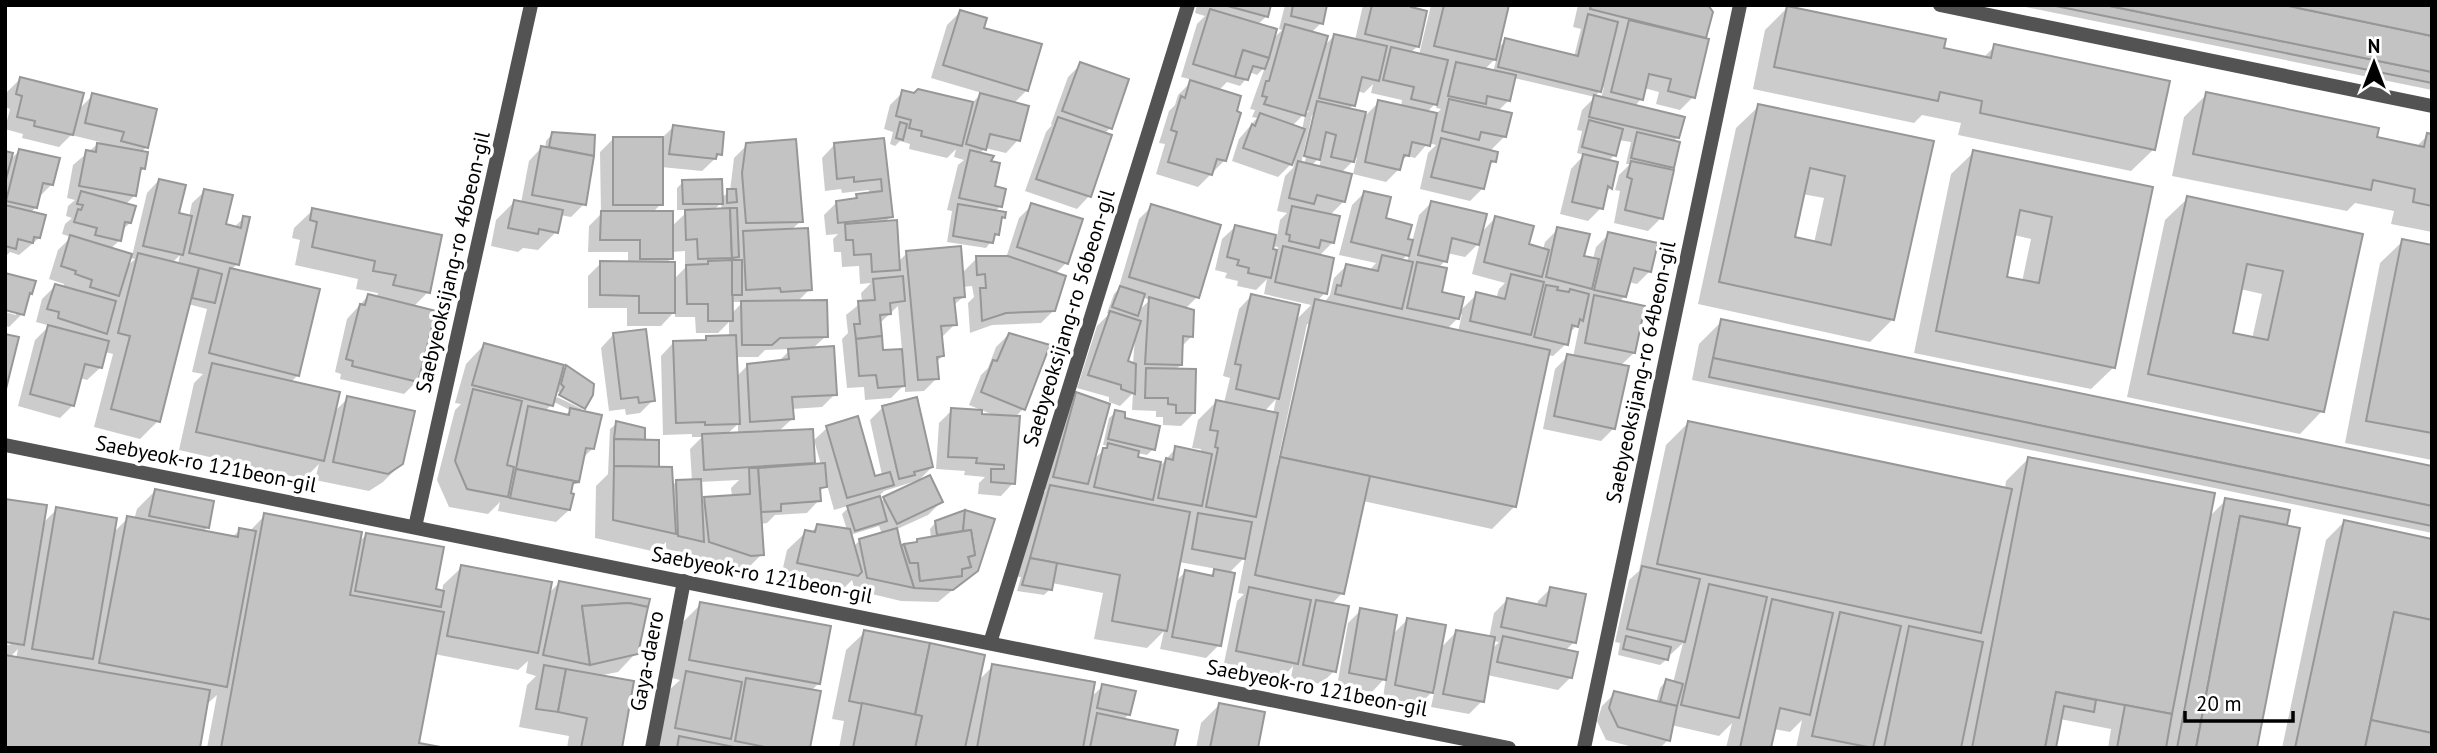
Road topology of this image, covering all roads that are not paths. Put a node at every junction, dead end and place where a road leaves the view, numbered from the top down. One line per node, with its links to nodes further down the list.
1 (531, 5): 7 (street, Saebyeoksijang-ro 46beon-gil)
2 (1188, 5): 9 (street, Saebyeoksijang-ro 56beon-gil)
3 (1740, 5): 12 (street, Saebyeoksijang-ro 64beon-gil)
4 (1940, 5): 5 (street)
5 (2432, 106)
6 (5, 445): 7 (street, Saebyeok-ro 121beon-gil)
7 (415, 527): 8 (street, Saebyeok-ro 121beon-gil)
8 (684, 581): 9 (street, Saebyeok-ro 121beon-gil); 10 (street, Gaya-daero)
9 (990, 643): 11 (street, Saebyeok-ro 121beon-gil)
10 (652, 748)
11 (1509, 748)
12 (1584, 748)

